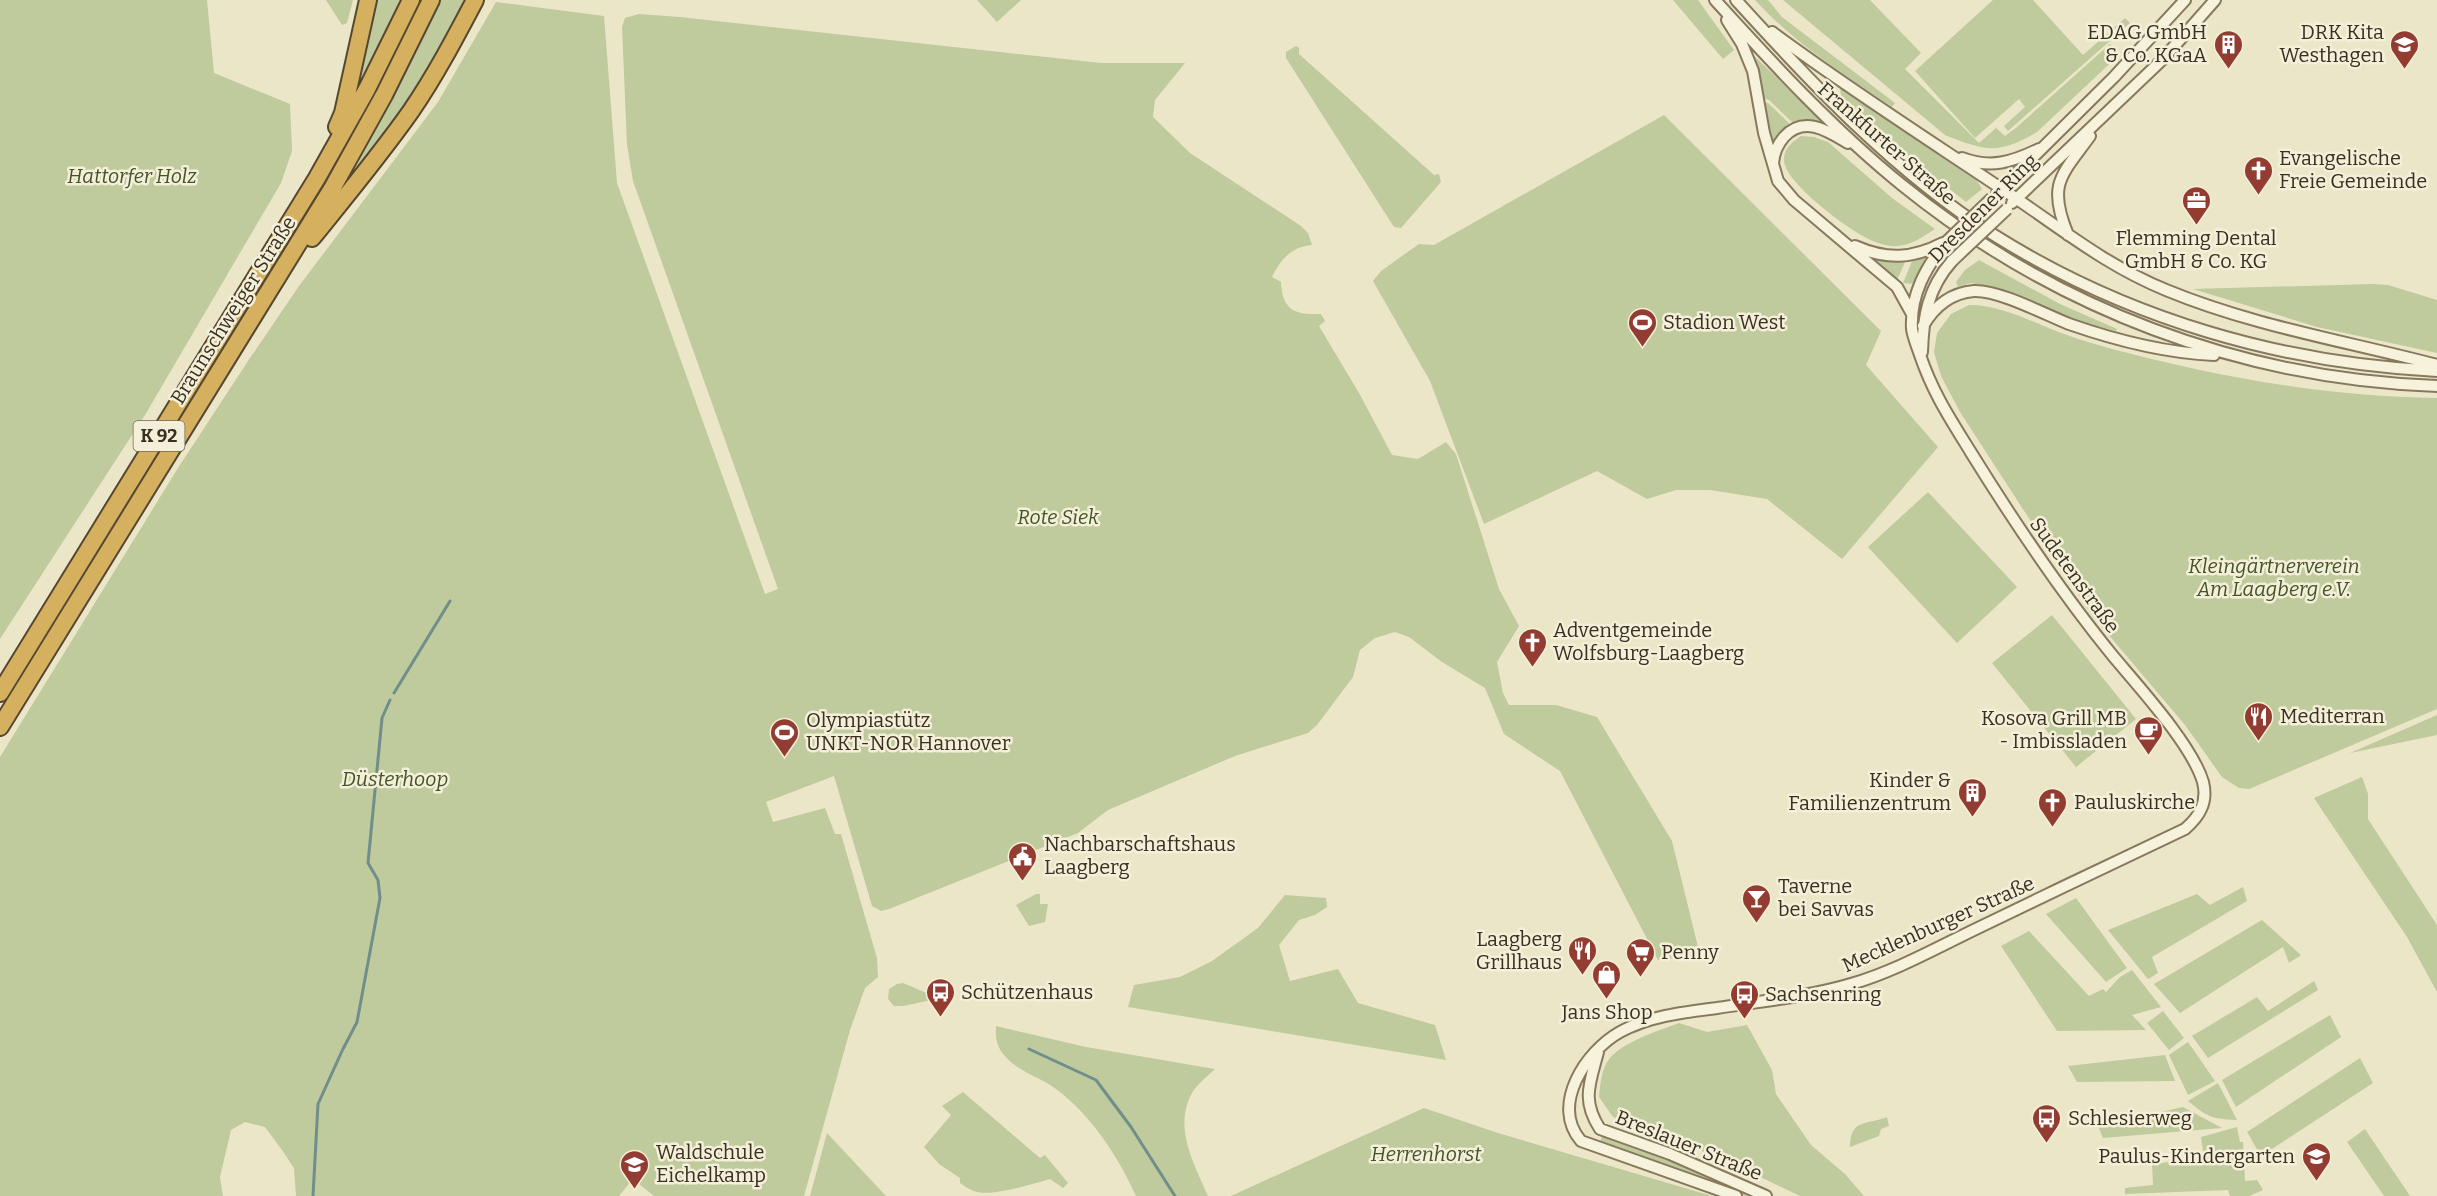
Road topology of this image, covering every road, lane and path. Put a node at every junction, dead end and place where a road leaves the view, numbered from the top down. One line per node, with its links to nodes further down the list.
1 (368, 0): 15 (highway)
2 (411, 0): 15 (highway, Braunschweiger Straße / K 92)
3 (431, 0): 22 (highway, Braunschweiger Straße / K 92)
4 (475, 0): 22 (highway)
5 (1714, 0): 12 (street, Frankfurter Straße); 14 (street)
6 (1736, 0): 9 (street, Frankfurter Straße)
7 (2185, 0): 11 (street, Dresdener Ring)
8 (2216, 0): 10 (street, Dresdener Ring)
9 (1749, 15): 13 (street); 30 (street, Frankfurter Straße)
10 (2103, 117): 17 (street, Dresdener Ring); 18 (street)
11 (2048, 144): 13 (street); 16 (street, Dresdener Ring)
12 (1863, 151): 14 (street); 27 (street, Frankfurter Straße)
13 (1948, 153): 16 (street)
14 (1773, 169): 19 (street)
15 (317, 178): 32 (highway, Braunschweiger Straße / K 92)
16 (2002, 189): 17 (street); 20 (street, Dresdener Ring, bridge)
17 (2017, 199): 18 (street); 21 (street, Dresdener Ring, bridge)
18 (2068, 235): 29 (street)
19 (1845, 241): 20 (street, Dresdener Ring); 23 (street)
20 (1935, 251): 24 (street, Dresdener Ring)
21 (1934, 284): 24 (street); 26 (street, Dresdener Ring)
22 (272, 287): 33 (highway, Braunschweiger Straße / K 92)
23 (1898, 287): 24 (street); 25 (street)
24 (1918, 287): 25 (street, Dresdener Ring)
25 (1912, 314): 28 (street, Dresdener Ring)
26 (1923, 326): 27 (street); 28 (street, Dresdener Ring)
27 (2231, 356): 31 (street, Frankfurter Straße)
28 (1922, 361): 34 (street, Sudetenstraße)
29 (2437, 365)
30 (2437, 371)
31 (2437, 386)
32 (0, 693)
33 (0, 727)
34 (2205, 803): 35 (street, Mecklenburger Straße)
35 (1598, 1050): 36 (street, Mecklenburger Straße); 38 (street, Breslauer Straße)
36 (1570, 1098): 37 (street, Breslauer Straße)
37 (1736, 1196)
38 (1766, 1196)

